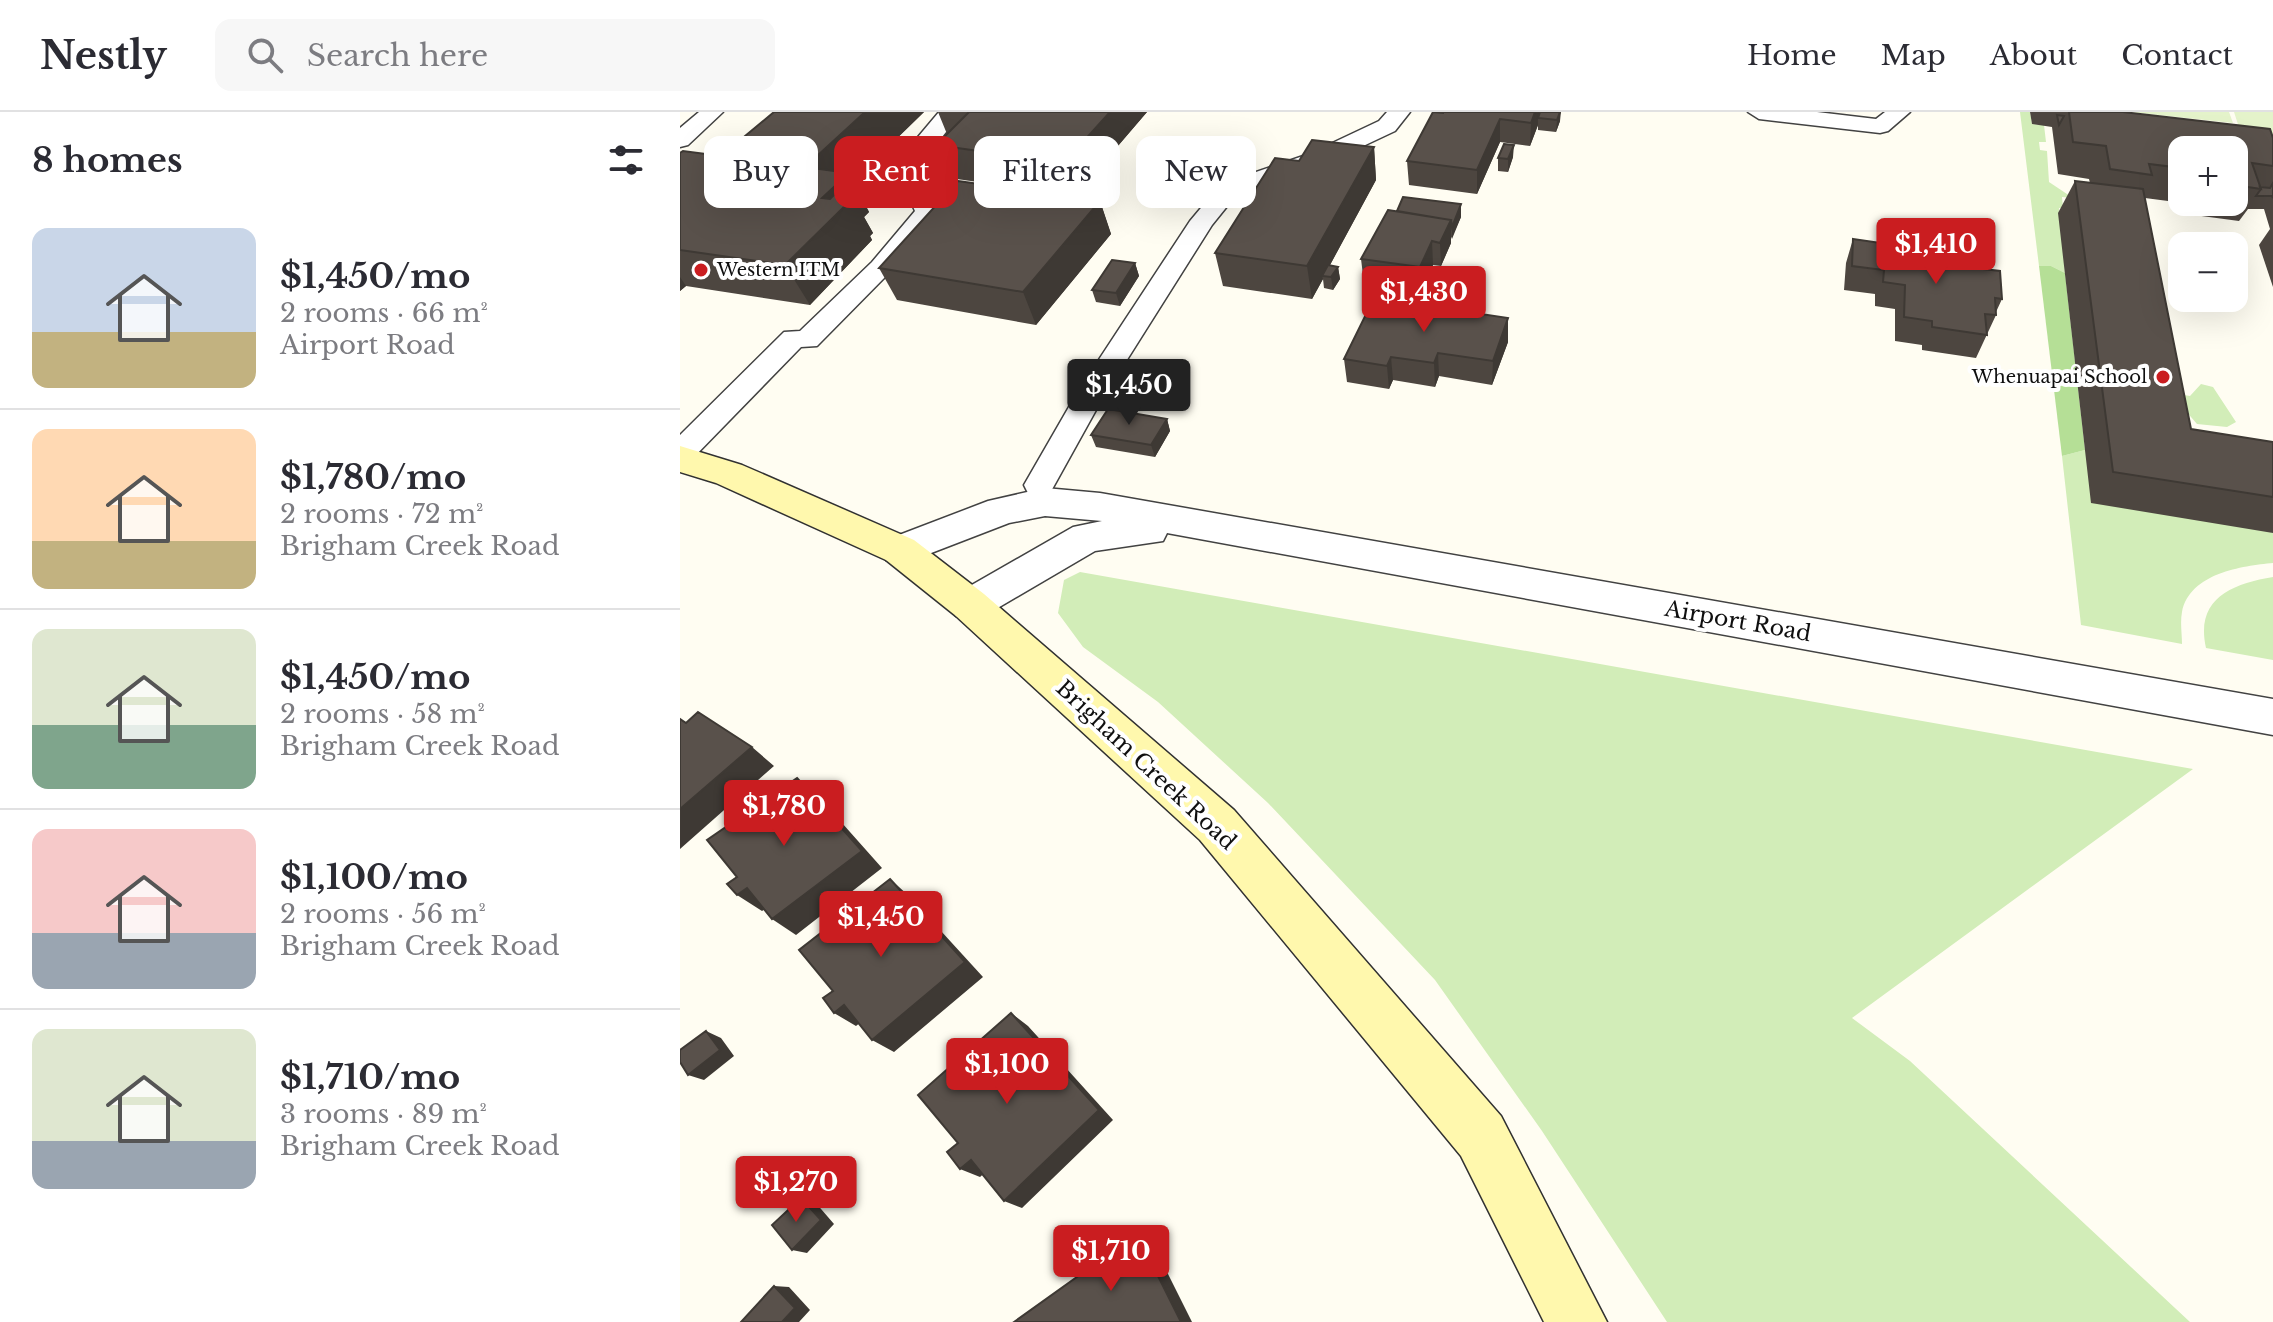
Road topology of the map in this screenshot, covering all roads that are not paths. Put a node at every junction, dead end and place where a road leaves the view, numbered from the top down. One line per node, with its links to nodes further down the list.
1 (712, 112): 6 (lane)
2 (951, 112): 7 (lane)
3 (1399, 112): 8 (lane)
4 (1759, 112): 5 (lane)
5 (1899, 112)
6 (680, 140)
7 (680, 456): 10 (main road, Brigham Creek Road)
8 (1039, 485)
9 (1203, 525): 10 (street, Airport Road); 11 (street, Airport Road); 12 (street, Airport Road)
10 (900, 550): 11 (main road, Brigham Creek Road)
11 (970, 605): 13 (main road, Brigham Creek Road)
12 (2273, 717)
13 (1576, 1322)

